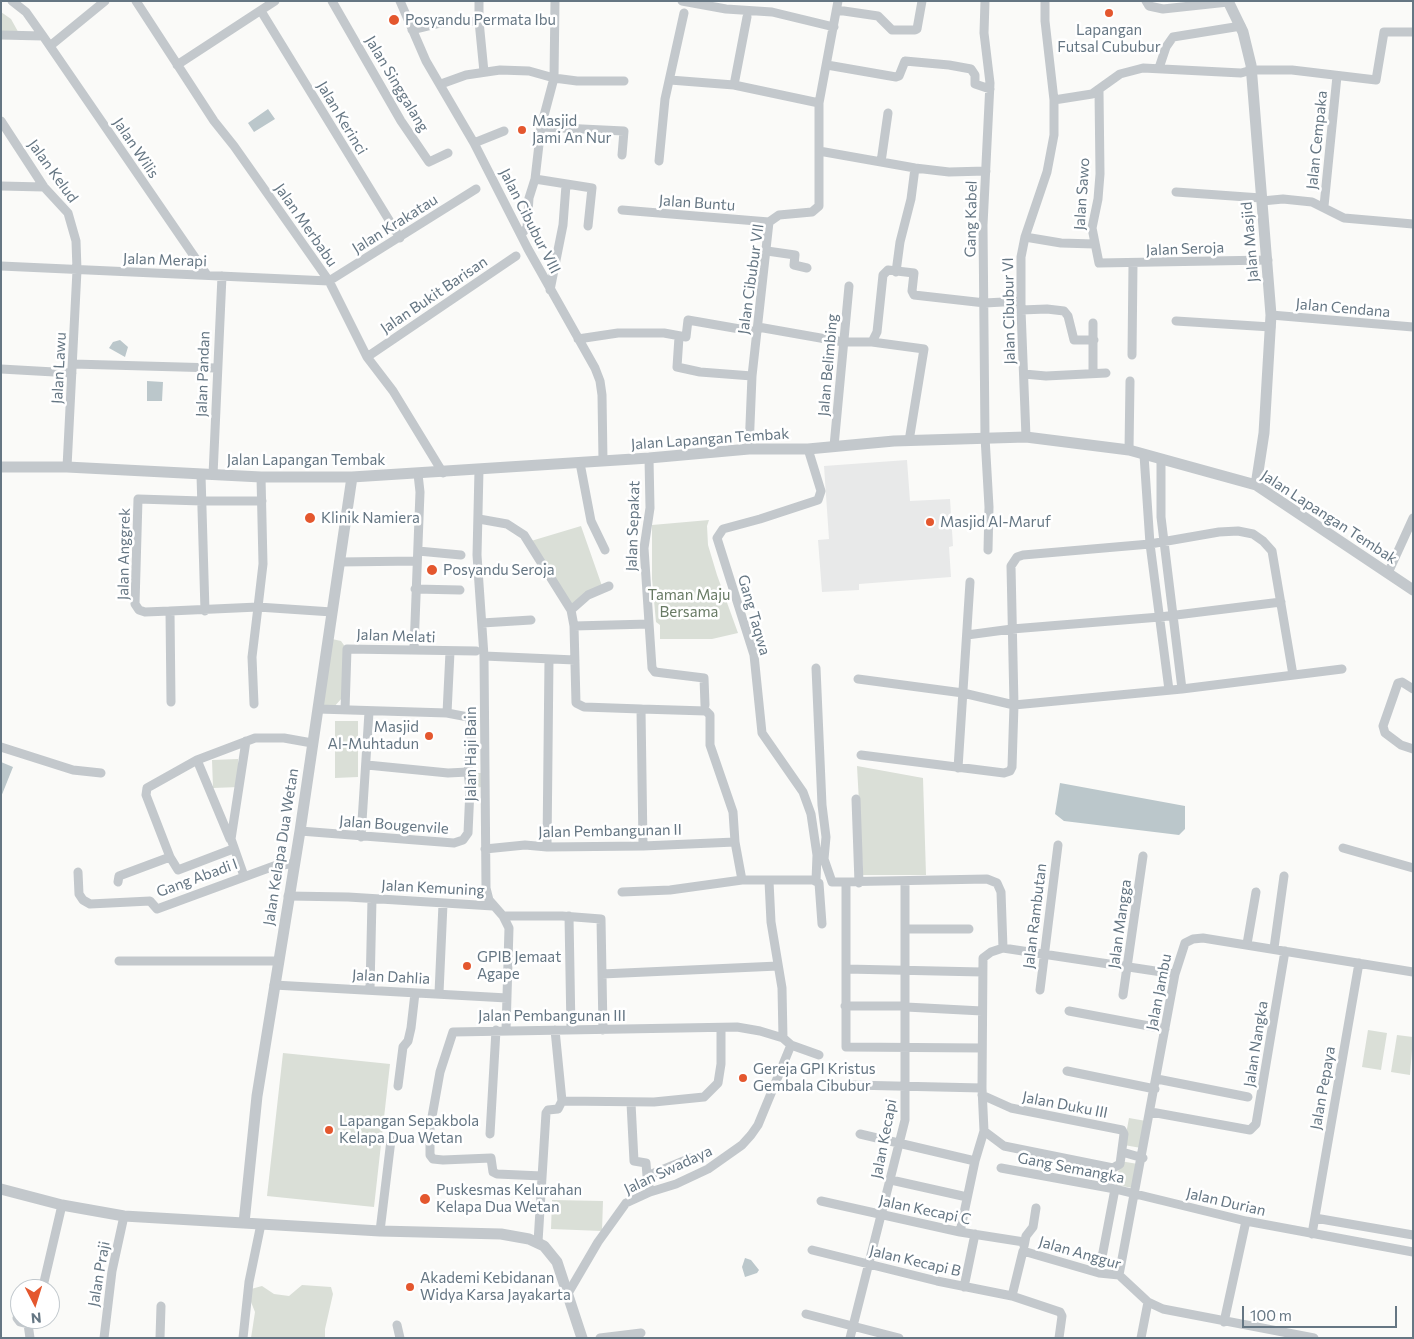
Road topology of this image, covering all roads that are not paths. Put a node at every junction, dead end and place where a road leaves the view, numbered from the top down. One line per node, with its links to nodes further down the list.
1 (12, 1): 25 (street, Jalan Wilis)
2 (105, 1): 26 (street)
3 (136, 1): 27 (street, Jalan Merbabu)
4 (275, 1): 16 (street)
5 (332, 1): 48 (street, Jalan Singgalang)
6 (400, 1): 22 (street, Jalan Cibubur VIII)
7 (480, 1): 19 (street)
8 (555, 1): 33 (street)
9 (682, 1): 21 (street)
10 (922, 1): 15 (street)
11 (985, 1): 38 (street, Gang Kabel)
12 (1045, 1): 40 (street, Jalan Cibubur VI)
13 (1146, 1): 14 (street)
14 (1228, 2): 20 (street, Jalan Masjid)
15 (837, 6): 21 (street, Jalan Cibubur VII)
16 (261, 11): 27 (street); 68 (street, Jalan Kerinci)
17 (684, 13): 34 (street)
18 (747, 18): 37 (street)
19 (479, 21): 22 (street); 31 (street)
20 (1241, 26): 29 (street); 30 (street, Jalan Masjid)
21 (834, 27): 28 (street, Jalan Cibubur VII)
22 (412, 30): 36 (street, Jalan Cibubur VIII)
23 (1413, 32): 32 (street)
24 (1, 35): 25 (street)
25 (43, 36): 26 (street, Jalan Wilis)
26 (50, 46): 78 (street, Jalan Wilis)
27 (177, 65): 80 (street, Jalan Merbabu)
28 (827, 65): 38 (street); 41 (street, Jalan Cibubur VII)
29 (1159, 68): 30 (street); 39 (street)
30 (1252, 70): 32 (street); 60 (street, Jalan Masjid)
31 (484, 72): 33 (street); 36 (street)
32 (1337, 76): 61 (street, Jalan Cempaka)
33 (554, 78): 35 (street); 44 (street)
34 (670, 80): 37 (street); 50 (street)
35 (624, 81)
36 (441, 84): 46 (street, Jalan Cibubur VIII)
37 (734, 85): 41 (street)
38 (990, 89): 53 (street, Gang Kabel)
39 (1099, 91): 40 (street); 69 (street, Jalan Sawo)
40 (1054, 100): 67 (street, Jalan Cibubur VI)
41 (819, 104): 47 (street, Jalan Cibubur VII)
42 (888, 113): 51 (street)
43 (1, 120): 57 (street, Jalan Kelud)
44 (541, 127): 49 (street); 54 (street)
45 (504, 131): 46 (street)
46 (474, 143): 66 (street, Jalan Cibubur VIII)
47 (819, 150): 51 (street); 63 (street, Jalan Cibubur VII)
48 (448, 153)
49 (622, 155)
50 (659, 161)
51 (880, 162): 52 (street)
52 (915, 168): 53 (street); 77 (street)
53 (986, 171): 83 (street, Gang Kabel)
54 (535, 179): 55 (street); 66 (street)
55 (566, 184): 65 (street); 82 (street)
56 (1, 186): 57 (street)
57 (44, 187): 76 (street, Jalan Kelud)
58 (476, 189): 68 (street, Jalan Krakatau)
59 (1176, 192): 60 (street)
60 (1262, 199): 61 (street, Jalan Cempaka); 72 (street, Jalan Masjid)
61 (1324, 206): 64 (street, Jalan Cempaka)
62 (622, 210): 63 (street, Jalan Buntu)
63 (769, 222): 70 (street, Jalan Cibubur VII)
64 (1413, 224)
65 (588, 226)
66 (521, 234): 82 (street, Jalan Cibubur VIII)
67 (1025, 237): 69 (street); 84 (street, Jalan Cibubur VI)
68 (400, 238): 80 (street, Jalan Krakatau)
69 (1094, 244): 73 (street, Jalan Sawo)
70 (767, 251): 75 (street); 89 (street, Jalan Cibubur VII)
71 (516, 256): 96 (street, Jalan Bukit Barisan)
72 (1268, 260): 73 (street, Jalan Seroja); 86 (street, Jalan Masjid)
73 (1133, 264): 95 (street, Jalan Seroja)
74 (1, 266): 76 (street, Jalan Merapi)
75 (807, 268)
76 (77, 270): 78 (street, Jalan Merapi); 99 (street, Jalan Lawu)
77 (896, 272): 83 (street); 94 (street)
78 (207, 275): 79 (street, Jalan Merapi)
79 (222, 276): 80 (street, Jalan Merapi); 97 (street, Jalan Pandan)
80 (328, 281): 96 (street, Jalan Merbabu)
81 (849, 286): 93 (street, Jalan Belimbing)
82 (550, 290): 91 (street, Jalan Cibubur VIII)
83 (986, 303): 84 (street); 105 (street, Gang Kabel)
84 (1021, 306): 92 (street); 102 (street, Jalan Cibubur VI)
85 (1176, 321): 86 (street, Jalan Cendana)
86 (1271, 321): 88 (street, Jalan Cendana); 126 (street, Jalan Masjid)
87 (1093, 323): 92 (street)
88 (1413, 327)
89 (758, 329): 90 (street); 93 (street); 103 (street, Jalan Cibubur VII)
90 (679, 336): 91 (street); 103 (street)
91 (578, 339): 115 (street, Jalan Cibubur VIII)
92 (1094, 340): 100 (street)
93 (843, 342): 94 (street); 108 (street, Jalan Belimbing)
94 (872, 342): 107 (street)
95 (1132, 355)
96 (367, 357): 120 (street, Jalan Merbabu)
97 (216, 368): 99 (street); 123 (street, Jalan Pandan)
98 (1, 369): 99 (street)
99 (72, 369): 118 (street, Jalan Lawu)
100 (1094, 373): 101 (street); 102 (street)
101 (1106, 373)
102 (1024, 374): 106 (street, Jalan Cibubur VI)
103 (752, 376): 109 (street, Jalan Cibubur VII)
104 (1130, 382): 111 (street)
105 (986, 437): 106 (street, Jalan Lapangan Tembak); 107 (street, Jalan Lapangan Tembak); 134 (street, Gang Kabel)
106 (1026, 437): 111 (street, Jalan Lapangan Tembak)
107 (909, 441): 108 (street, Jalan Lapangan Tembak)
108 (834, 446): 110 (street, Jalan Lapangan Tembak)
109 (748, 449): 110 (street, Jalan Lapangan Tembak); 113 (street, Jalan Lapangan Tembak)
110 (808, 449): 211 (street, Gang Taqwa)
111 (1129, 450): 112 (street, Jalan Lapangan Tembak)
112 (1144, 455): 114 (street, Jalan Lapangan Tembak); 132 (street)
113 (649, 458): 115 (street, Jalan Lapangan Tembak); 155 (street, Jalan Sepakat)
114 (1161, 459): 126 (street, Jalan Lapangan Tembak); 131 (street)
115 (603, 461): 116 (street, Jalan Lapangan Tembak)
116 (580, 463): 119 (street, Jalan Lapangan Tembak); 133 (street)
117 (1, 467): 118 (street, Jalan Lapangan Tembak)
118 (67, 467): 122 (street, Jalan Lapangan Tembak)
119 (480, 470): 120 (street, Jalan Lapangan Tembak); 129 (street, Jalan Haji Bain)
120 (443, 473): 121 (street, Jalan Lapangan Tembak)
121 (418, 474): 125 (street, Jalan Lapangan Tembak); 135 (street)
122 (201, 475): 123 (street, Jalan Lapangan Tembak); 128 (street)
123 (213, 475): 124 (street, Jalan Lapangan Tembak)
124 (261, 477): 125 (street, Jalan Lapangan Tembak); 127 (street)
125 (352, 477): 138 (street, Jalan Kelapa Dua Wetan)
126 (1260, 488): 139 (street, Jalan Lapangan Tembak)
127 (262, 500): 128 (street); 146 (street)
128 (202, 502): 148 (street, Jalan Anggrek); 149 (street)
129 (479, 518): 147 (street); 154 (street, Jalan Haji Bain)
130 (1413, 518): 139 (street)
131 (1164, 542): 132 (street); 145 (street); 151 (street)
132 (1150, 544): 152 (street); 157 (street)
133 (605, 550)
134 (988, 550)
135 (418, 551): 136 (street); 137 (street)
136 (461, 555)
137 (417, 561): 138 (street); 142 (street)
138 (339, 562): 150 (street, Jalan Kelapa Dua Wetan)
139 (1388, 573): 144 (street, Jalan Lapangan Tembak)
140 (970, 582): 158 (street)
141 (609, 586): 147 (street)
142 (415, 589): 143 (street); 159 (street)
143 (460, 590)
144 (1413, 590)
145 (1281, 602): 151 (street); 166 (street)
146 (258, 607): 149 (street, Jalan Anggrek); 150 (street, Jalan Anggrek); 173 (street)
147 (571, 610): 156 (street)
148 (170, 611): 149 (street, Jalan Anggrek); 172 (street)
149 (205, 611)
150 (332, 612): 176 (street, Jalan Kelapa Dua Wetan)
151 (1173, 615): 152 (street); 168 (street)
152 (1160, 616): 157 (street); 170 (street)
153 (531, 620): 154 (street)
154 (482, 623): 161 (street, Jalan Haji Bain)
155 (649, 624): 156 (street); 174 (street, Jalan Sepakat)
156 (574, 626): 163 (street)
157 (1012, 629): 158 (street); 175 (street)
158 (968, 635): 171 (street)
159 (414, 649): 160 (street, Jalan Melati); 178 (street, Jalan Melati)
160 (450, 652): 161 (street, Jalan Melati); 180 (street)
161 (480, 653): 162 (street, Jalan Melati); 199 (street, Jalan Haji Bain)
162 (549, 660): 163 (street, Jalan Melati); 198 (street)
163 (575, 660): 177 (street)
164 (816, 668): 214 (street)
165 (1342, 669): 166 (street)
166 (1293, 675): 168 (street)
167 (858, 678): 171 (street)
168 (1182, 689): 170 (street)
169 (1413, 689): 184 (street)
170 (1169, 690): 175 (street)
171 (963, 693): 175 (street); 188 (street)
172 (171, 702)
173 (254, 704)
174 (705, 705)
175 (1014, 705): 188 (street)
176 (318, 709): 178 (street); 182 (street, Jalan Kelapa Dua Wetan)
177 (641, 709): 195 (street); 197 (street)
178 (345, 710): 179 (street)
179 (369, 712): 180 (street); 187 (street)
180 (447, 713): 189 (street)
181 (246, 741): 182 (street); 186 (street); 194 (street)
182 (312, 743): 192 (street, Jalan Kelapa Dua Wetan)
183 (1, 747): 190 (street)
184 (1413, 749)
185 (861, 755): 188 (street)
186 (197, 760): 194 (street); 203 (street)
187 (366, 765): 189 (street); 193 (street)
188 (958, 768)
189 (468, 772): 193 (street, Jalan Bougenvile)
190 (101, 773)
191 (856, 799): 215 (street)
192 (300, 831): 193 (street, Jalan Bougenvile); 204 (street, Jalan Kelapa Dua Wetan)
193 (361, 837)
194 (231, 839): 201 (street)
195 (735, 842): 197 (street, Jalan Pembangunan II); 209 (street)
196 (1058, 844): 231 (street, Jalan Rambutan)
197 (643, 846): 198 (street, Jalan Pembangunan II)
198 (547, 847): 199 (street, Jalan Pembangunan II)
199 (485, 848): 221 (street, Jalan Haji Bain)
200 (1343, 848): 205 (street)
201 (233, 849): 203 (street); 207 (street)
202 (1144, 856): 236 (street, Jalan Mangga)
203 (170, 857): 213 (street)
204 (294, 866): 207 (street, Gang Abadi I); 218 (street, Jalan Kelapa Dua Wetan)
205 (1413, 868)
206 (78, 872): 207 (street, Gang Abadi I)
207 (244, 876)
208 (1284, 876): 229 (street)
209 (742, 880): 210 (street); 216 (street)
210 (769, 881): 211 (street); 235 (street)
211 (816, 881): 224 (street)
212 (906, 881): 215 (street); 225 (street, Jalan Kecapi); 228 (street)
213 (118, 882)
214 (846, 883): 215 (street); 237 (street)
215 (859, 883)
216 (622, 892)
217 (1256, 892): 227 (street)
218 (288, 896): 219 (street, Jalan Kemuning); 233 (street, Jalan Kelapa Dua Wetan)
219 (372, 899): 220 (street, Jalan Kemuning); 244 (street, Jalan Kemuning)
220 (443, 904): 221 (street, Jalan Kemuning); 247 (street)
221 (492, 906): 222 (street)
222 (503, 916): 223 (street); 249 (street)
223 (569, 916): 241 (street); 259 (street)
224 (822, 924)
225 (906, 929): 226 (street); 238 (street, Jalan Kecapi)
226 (969, 929)
227 (1247, 944): 229 (street, Jalan Jambu); 242 (street, Jalan Jambu)
228 (1003, 948): 231 (street); 239 (street)
229 (1274, 948): 230 (street, Jalan Jambu)
230 (1285, 951): 234 (street, Jalan Jambu); 276 (street, Jalan Nangka)
231 (1044, 955): 236 (street); 245 (street, Jalan Rambutan)
232 (119, 961): 233 (street)
233 (278, 961): 243 (street, Jalan Kelapa Dua Wetan)
234 (1359, 963): 240 (street, Jalan Jambu); 300 (street, Jalan Pepaya)
235 (778, 966): 241 (street); 261 (street)
236 (1129, 967): 242 (street); 248 (street, Jalan Mangga)
237 (846, 969): 238 (street); 250 (street)
238 (906, 969): 239 (street); 251 (street, Jalan Kecapi)
239 (982, 972): 252 (street)
240 (1413, 972)
241 (602, 974): 260 (street)
242 (1175, 974): 255 (street, Jalan Jambu)
243 (274, 985): 244 (street, Jalan Dahlia); 302 (street, Jalan Kelapa Dua Wetan)
244 (370, 990): 246 (street, Jalan Dahlia)
245 (1040, 990)
246 (415, 993): 247 (street, Jalan Dahlia); 270 (street)
247 (439, 993): 249 (street, Jalan Dahlia)
248 (1123, 995)
249 (507, 998): 257 (street)
250 (846, 1006): 251 (street); 263 (street)
251 (906, 1007): 252 (street); 263 (street, Jalan Kecapi)
252 (982, 1011): 264 (street)
253 (1070, 1011): 255 (street)
254 (721, 1028): 260 (street, Jalan Pembangunan III); 261 (street, Jalan Pembangunan III); 275 (street)
255 (1165, 1029): 267 (street, Jalan Jambu)
256 (496, 1030): 257 (street, Jalan Pembangunan III); 278 (street); 287 (street, Jalan Pembangunan III)
257 (506, 1030): 258 (street, Jalan Pembangunan III)
258 (555, 1030): 259 (street, Jalan Pembangunan III); 274 (street)
259 (571, 1030): 260 (street, Jalan Pembangunan III)
260 (603, 1030)
261 (783, 1038): 262 (street)
262 (791, 1044): 265 (street); 292 (street, Jalan Swadaya)
263 (907, 1047): 264 (street); 269 (street, Jalan Kecapi)
264 (982, 1048): 272 (street)
265 (819, 1055)
266 (1067, 1071): 271 (street)
267 (1157, 1079): 271 (street, Jalan Jambu); 273 (street)
268 (852, 1085): 269 (street)
269 (907, 1085): 272 (street); 281 (street, Jalan Kecapi)
270 (398, 1086)
271 (1155, 1089): 276 (street, Jalan Jambu)
272 (982, 1092): 277 (street); 282 (street, Jalan Duku III)
273 (1248, 1097)
274 (562, 1101): 275 (street); 287 (street)
275 (631, 1103): 288 (street)
276 (1151, 1112): 284 (street, Jalan Jambu)
277 (984, 1131): 282 (street); 285 (street)
278 (490, 1134)
279 (860, 1134): 281 (street)
280 (391, 1140): 304 (street)
281 (900, 1144): 285 (street); 289 (street, Jalan Kecapi)
282 (1122, 1152): 284 (street)
283 (691, 1158): 288 (street)
284 (1143, 1158): 293 (street, Jalan Jambu)
285 (975, 1161): 294 (street)
286 (1001, 1168): 291 (street, Gang Semangka)
287 (542, 1176): 309 (street)
288 (647, 1176): 292 (street)
289 (890, 1180): 294 (street); 298 (street, Jalan Kecapi)
290 (1, 1188): 296 (street)
291 (1116, 1189): 293 (street, Gang Semangka); 314 (street)
292 (650, 1192): 318 (street, Jalan Swadaya)
293 (1135, 1194): 301 (street, Jalan Durian); 315 (street, Jalan Jambu)
294 (968, 1197): 305 (street)
295 (821, 1201): 298 (street, Jalan Kecapi C)
296 (62, 1205): 299 (street); 316 (street)
297 (1036, 1208): 310 (street)
298 (882, 1215): 305 (street, Jalan Kecapi C); 313 (street, Jalan Kecapi)
299 (124, 1216): 302 (street); 327 (street, Jalan Praji)
300 (1314, 1218): 307 (street); 308 (street)
301 (1246, 1221): 307 (street, Jalan Durian); 323 (street)
302 (244, 1223): 303 (street)
303 (261, 1224): 304 (street); 329 (street)
304 (380, 1231): 309 (street)
305 (960, 1232): 306 (street, Jalan Kecapi C)
306 (975, 1234): 310 (street, Jalan Kecapi C); 317 (street)
307 (1312, 1234): 312 (street, Jalan Durian)
308 (1413, 1235)
309 (538, 1242): 318 (street)
310 (1024, 1247): 314 (street, Jalan Anggur); 319 (street, Jalan Anggur)
311 (812, 1250): 313 (street, Jalan Kecapi B)
312 (1413, 1252)
313 (870, 1265): 317 (street, Jalan Kecapi B); 325 (street, Jalan Kecapi)
314 (1100, 1272): 315 (street, Jalan Anggur)
315 (1119, 1275): 320 (street, Jalan Anggur)
316 (45, 1279)
317 (964, 1287): 319 (street, Jalan Kecapi B)
318 (567, 1296): 331 (street)
319 (1012, 1296): 335 (street, Jalan Kecapi B)
320 (1148, 1302): 323 (street, Jalan Anggur); 336 (street)
321 (161, 1306): 328 (street)
322 (806, 1314): 325 (street)
323 (1224, 1322): 337 (street, Jalan Anggur)
324 (397, 1325): 330 (street)
325 (852, 1326): 333 (street, Jalan Kecapi); 334 (street)
326 (641, 1333): 332 (street)
327 (104, 1338)
328 (160, 1338)
329 (243, 1338)
330 (400, 1338)
331 (582, 1338)
332 (600, 1338)
333 (850, 1338)
334 (899, 1338)
335 (1059, 1338)
336 (1141, 1338)
337 (1314, 1338)

